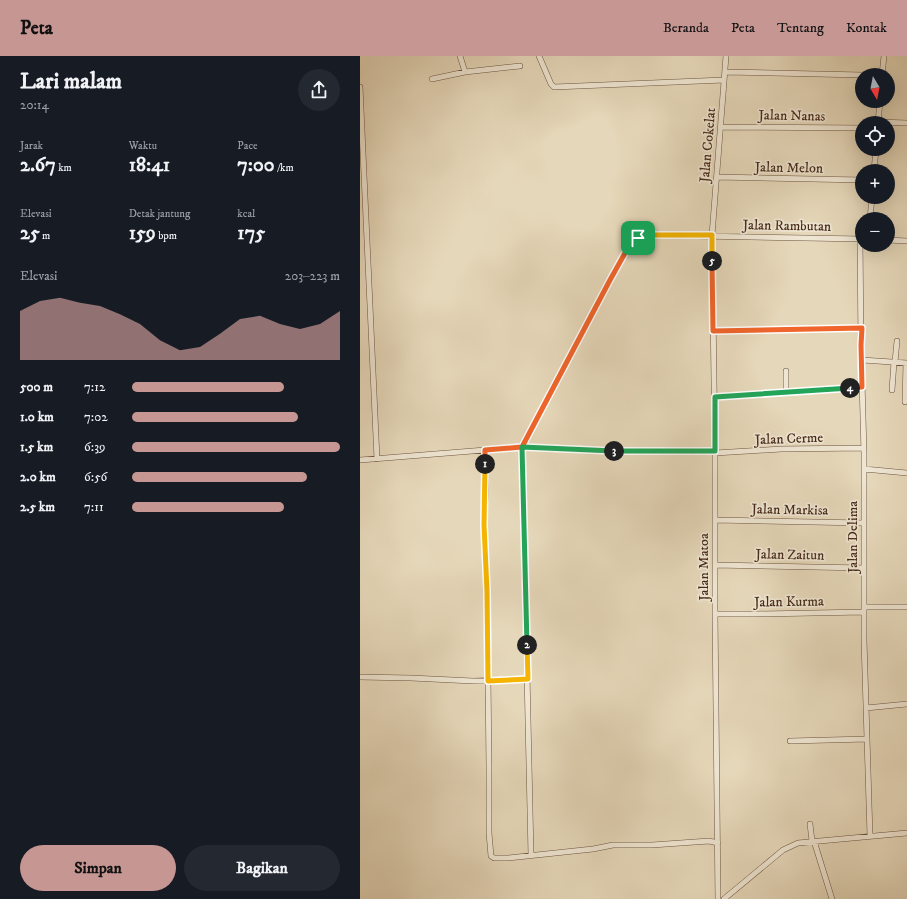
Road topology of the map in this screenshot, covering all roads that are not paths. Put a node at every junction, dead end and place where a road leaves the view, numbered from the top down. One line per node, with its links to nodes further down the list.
1 (460, 56): 7 (street)
2 (539, 56): 11 (street)
3 (726, 56): 8 (street, Jalan Cokelat)
4 (884, 56): 6 (street)
5 (520, 66): 7 (street)
6 (883, 68)
7 (465, 72): 10 (street)
8 (725, 72): 9 (street); 11 (street, Jalan Cokelat)
9 (855, 75)
10 (432, 79)
11 (724, 80): 15 (street, Jalan Cokelat)
12 (360, 87): 40 (street)
13 (895, 123): 14 (street)
14 (907, 123)
15 (721, 126): 16 (street, Jalan Nanas); 17 (street, Jalan Cokelat)
16 (855, 128)
17 (717, 177): 18 (street, Jalan Melon); 19 (street, Jalan Cokelat)
18 (855, 180)
19 (712, 235): 20 (street, Jalan Rambutan); 25 (street, Jalan Matoa); 36 (street, Jalan Rambutan)
20 (855, 239)
21 (895, 241): 22 (street)
22 (907, 242)
23 (861, 252): 24 (street, Jalan Delima)
24 (862, 328): 25 (street); 27 (street, Jalan Delima)
25 (713, 331): 34 (street, Jalan Matoa)
26 (897, 341): 28 (street)
27 (862, 360): 28 (street); 31 (street, Jalan Delima)
28 (895, 362): 29 (street); 32 (street)
29 (906, 363): 35 (street)
30 (786, 371): 33 (street)
31 (862, 387): 33 (street); 37 (street, Jalan Delima)
32 (892, 390)
33 (786, 392): 34 (street)
34 (715, 397): 39 (street, Jalan Matoa)
35 (905, 402)
36 (522, 447): 38 (street, Jalan Cerme); 39 (street, Jalan Cerme); 52 (street)
37 (864, 448): 39 (street, Jalan Cerme); 42 (street, Jalan Delima)
38 (485, 450): 40 (street, Jalan Cerme); 53 (street)
39 (715, 452): 44 (street, Jalan Matoa)
40 (378, 459): 41 (street, Jalan Cerme)
41 (360, 460)
42 (864, 469): 43 (street); 45 (street, Jalan Delima)
43 (907, 473)
44 (716, 520): 45 (street, Jalan Markisa); 46 (street, Jalan Matoa)
45 (864, 523): 47 (street, Jalan Delima)
46 (715, 565): 47 (street, Jalan Zaitun); 50 (street, Jalan Matoa)
47 (864, 568): 49 (street, Jalan Delima)
48 (907, 607): 49 (street, Jalan Kurma)
49 (864, 610): 50 (street, Jalan Kurma); 55 (street, Jalan Delima)
50 (715, 614): 62 (street, Jalan Matoa)
51 (360, 677): 53 (street)
52 (528, 679): 53 (street); 63 (street)
53 (488, 681): 63 (street)
54 (907, 704): 55 (street)
55 (866, 708): 56 (street, Jalan Delima)
56 (867, 739): 57 (street); 60 (street, Jalan Delima)
57 (790, 741)
58 (810, 824): 61 (street)
59 (907, 833): 60 (street)
60 (870, 836): 61 (street)
61 (813, 841): 65 (street); 66 (street)
62 (718, 843): 63 (street); 64 (street, Jalan Matoa)
63 (531, 856)
64 (718, 899)
65 (724, 899)
66 (832, 899)

